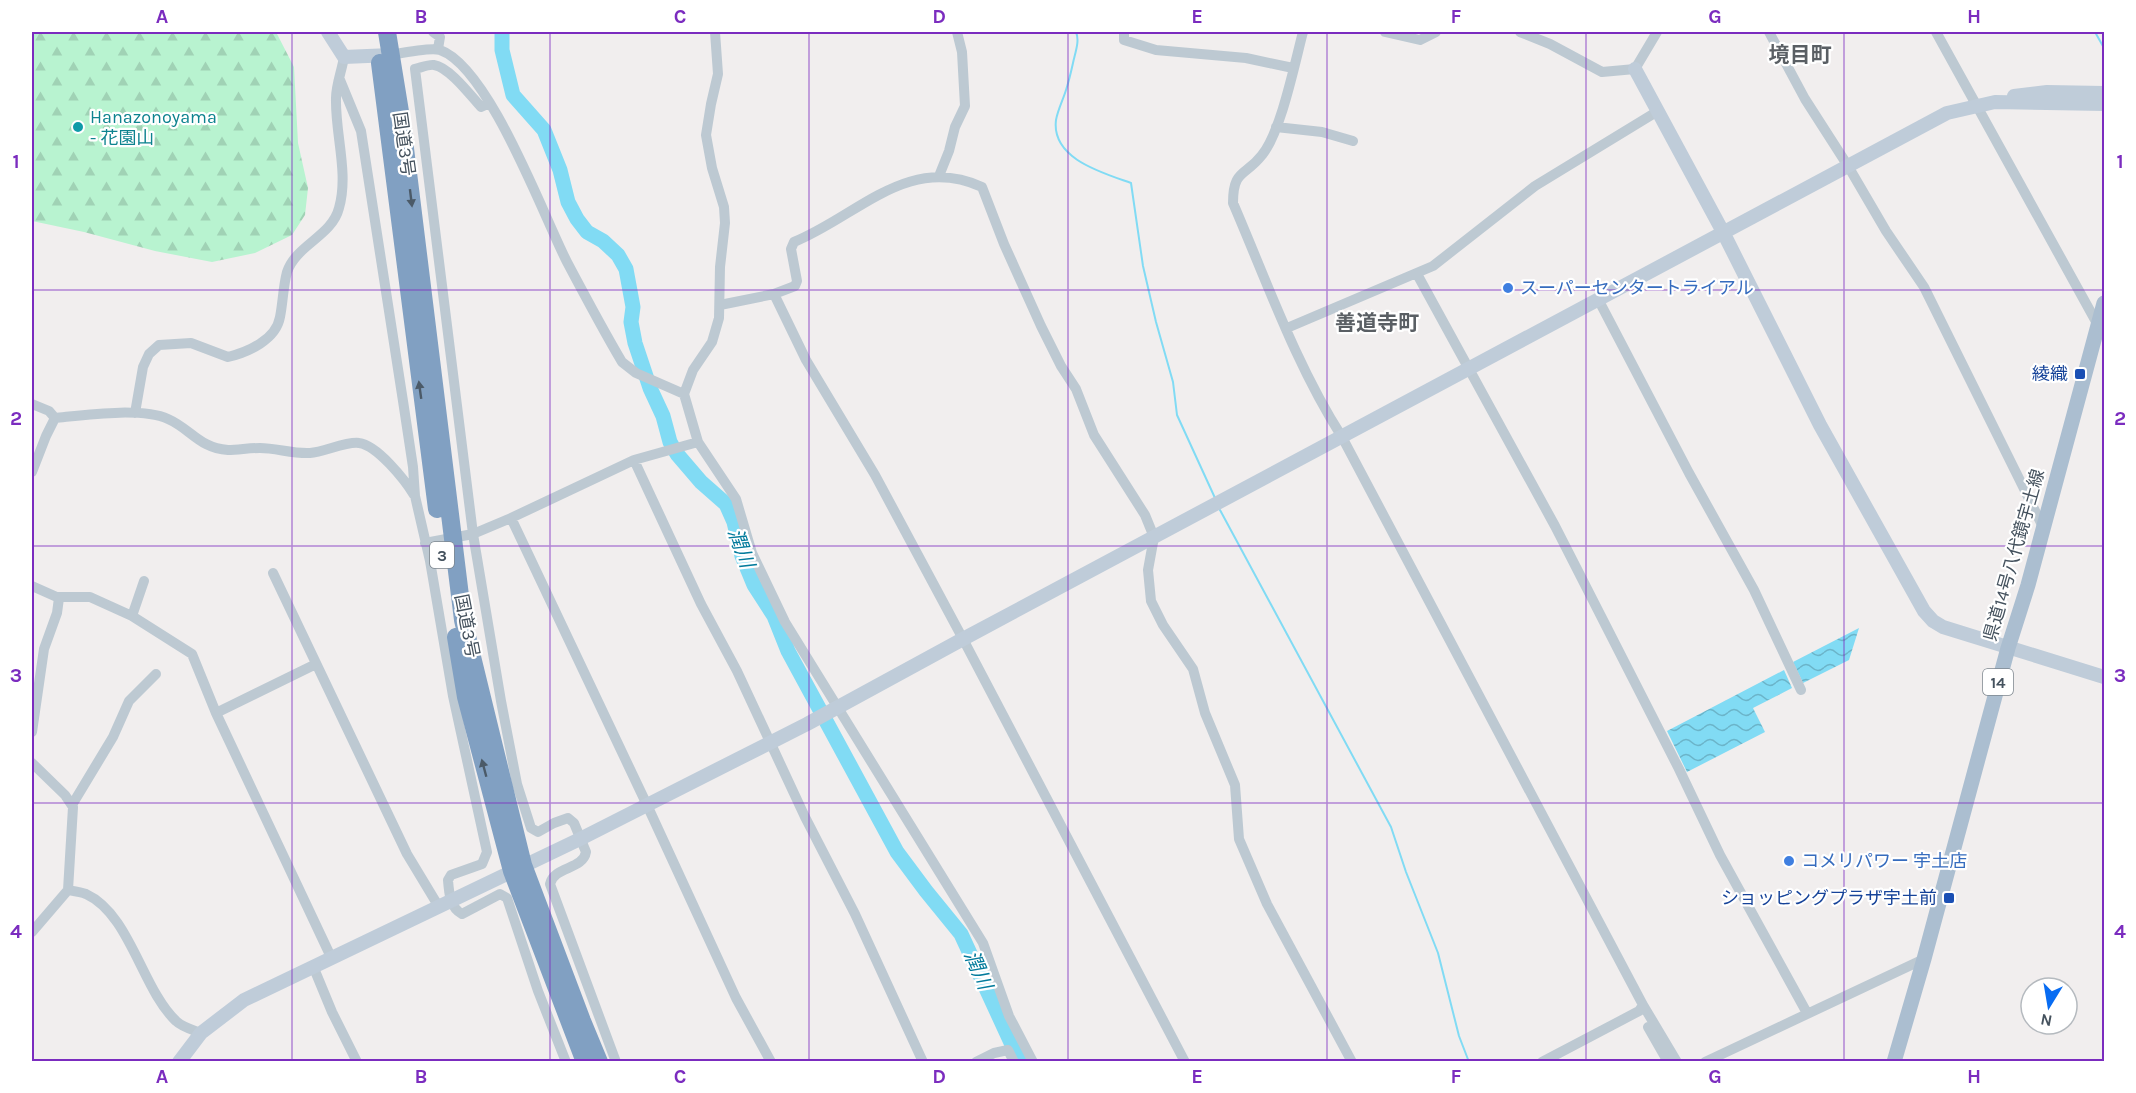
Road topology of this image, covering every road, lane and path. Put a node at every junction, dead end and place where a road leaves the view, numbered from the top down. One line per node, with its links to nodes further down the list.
1 (328, 32): 16 (street)
2 (433, 32): 14 (street)
3 (715, 32): 35 (street)
4 (957, 32): 29 (street)
5 (1124, 32): 17 (street)
6 (1304, 32): 17 (street)
7 (1385, 32): 8 (street)
8 (1436, 32)
9 (1520, 32): 18 (street)
10 (1657, 32): 18 (street)
11 (1769, 32): 28 (street)
12 (1936, 32): 24 (street)
13 (382, 33): 15 (highway, 国道3号 / 3)
14 (438, 49): 15 (street); 22 (street)
15 (385, 55): 16 (street); 52 (highway, 国道3号 / 3)
16 (344, 57): 19 (street)
17 (1293, 68): 26 (street)
18 (1635, 69): 25 (street)
19 (340, 80): 41 (street); 47 (street)
20 (2104, 93): 21 (street)
21 (1995, 102): 23 (street); 24 (street)
22 (490, 103): 39 (street); 50 (street)
23 (2104, 104)
24 (1977, 105): 28 (street); 36 (street)
25 (1658, 111): 30 (street); 31 (street)
26 (1276, 127): 27 (street); 37 (street)
27 (1353, 141)
28 (1848, 166): 30 (street); 49 (street)
29 (939, 176): 32 (street); 51 (street)
30 (1723, 232): 33 (street); 59 (street)
31 (1418, 274): 37 (street); 38 (street)
32 (774, 294): 35 (street); 58 (street)
33 (1598, 299): 38 (street); 63 (street)
34 (2104, 303): 36 (main road, 県道14号八代鏡宇土線 / 14)
35 (720, 305): 39 (street)
36 (2099, 327): 49 (main road, 県道14号八代鏡宇土線 / 14)
37 (1287, 328): 43 (street)
38 (1469, 368): 43 (street); 80 (street)
39 (684, 394): 44 (street)
40 (32, 404): 42 (street)
41 (135, 413): 42 (street); 47 (street)
42 (55, 418): 46 (street)
43 (1342, 437): 51 (street); 79 (street)
44 (695, 443): 45 (street); 64 (street)
45 (634, 460): 48 (street); 67 (street)
46 (32, 472)
47 (415, 496): 52 (street)
48 (511, 518): 50 (street); 70 (street)
49 (2043, 527): 59 (main road, 県道14号八代鏡宇土線 / 14)
50 (473, 534): 52 (street); 71 (street)
51 (1154, 537): 58 (street); 94 (street)
52 (439, 540): 72 (highway, 国道3号 / 3); 74 (street)
53 (273, 573): 60 (street)
54 (144, 581): 57 (street)
55 (32, 586): 56 (street)
56 (57, 597): 57 (street); 66 (street)
57 (132, 616): 65 (street)
58 (963, 639): 64 (street); 93 (street)
59 (2008, 648): 62 (street); 77 (main road, 県道14号八代鏡宇土線 / 14)
60 (316, 664): 65 (street); 74 (street)
61 (156, 674): 69 (street)
62 (2104, 677)
63 (1800, 690)
64 (836, 709): 67 (street); 92 (street)
65 (216, 713): 76 (street)
66 (32, 732)
67 (771, 743): 70 (street); 89 (street)
68 (32, 763): 69 (street)
69 (72, 805): 73 (street)
70 (647, 805): 71 (street); 88 (street)
71 (580, 839): 72 (street); 87 (street)
72 (517, 868): 74 (street); 85 (highway, 国道3号 / 3); 86 (highway, 国道3号 / 3)
73 (68, 890): 75 (street); 81 (street)
74 (445, 904): 76 (street); 84 (street)
75 (32, 932)
76 (331, 957): 78 (street)
77 (1924, 959): 80 (street); 99 (main road, 県道14号八代鏡宇土線 / 14)
78 (313, 966): 81 (street); 83 (street)
79 (1641, 1008): 95 (street); 96 (street); 97 (street)
80 (1807, 1013): 98 (street)
81 (201, 1033): 82 (street)
82 (179, 1062)
83 (357, 1062)
84 (566, 1062)
85 (585, 1062)
86 (599, 1062)
87 (616, 1062)
88 (771, 1062)
89 (923, 1062)
90 (976, 1062): 91 (street)
91 (1014, 1062)
92 (1033, 1062)
93 (1185, 1062)
94 (1352, 1062)
95 (1542, 1062)
96 (1668, 1062)
97 (1677, 1062)
98 (1705, 1062)
99 (1894, 1062)

